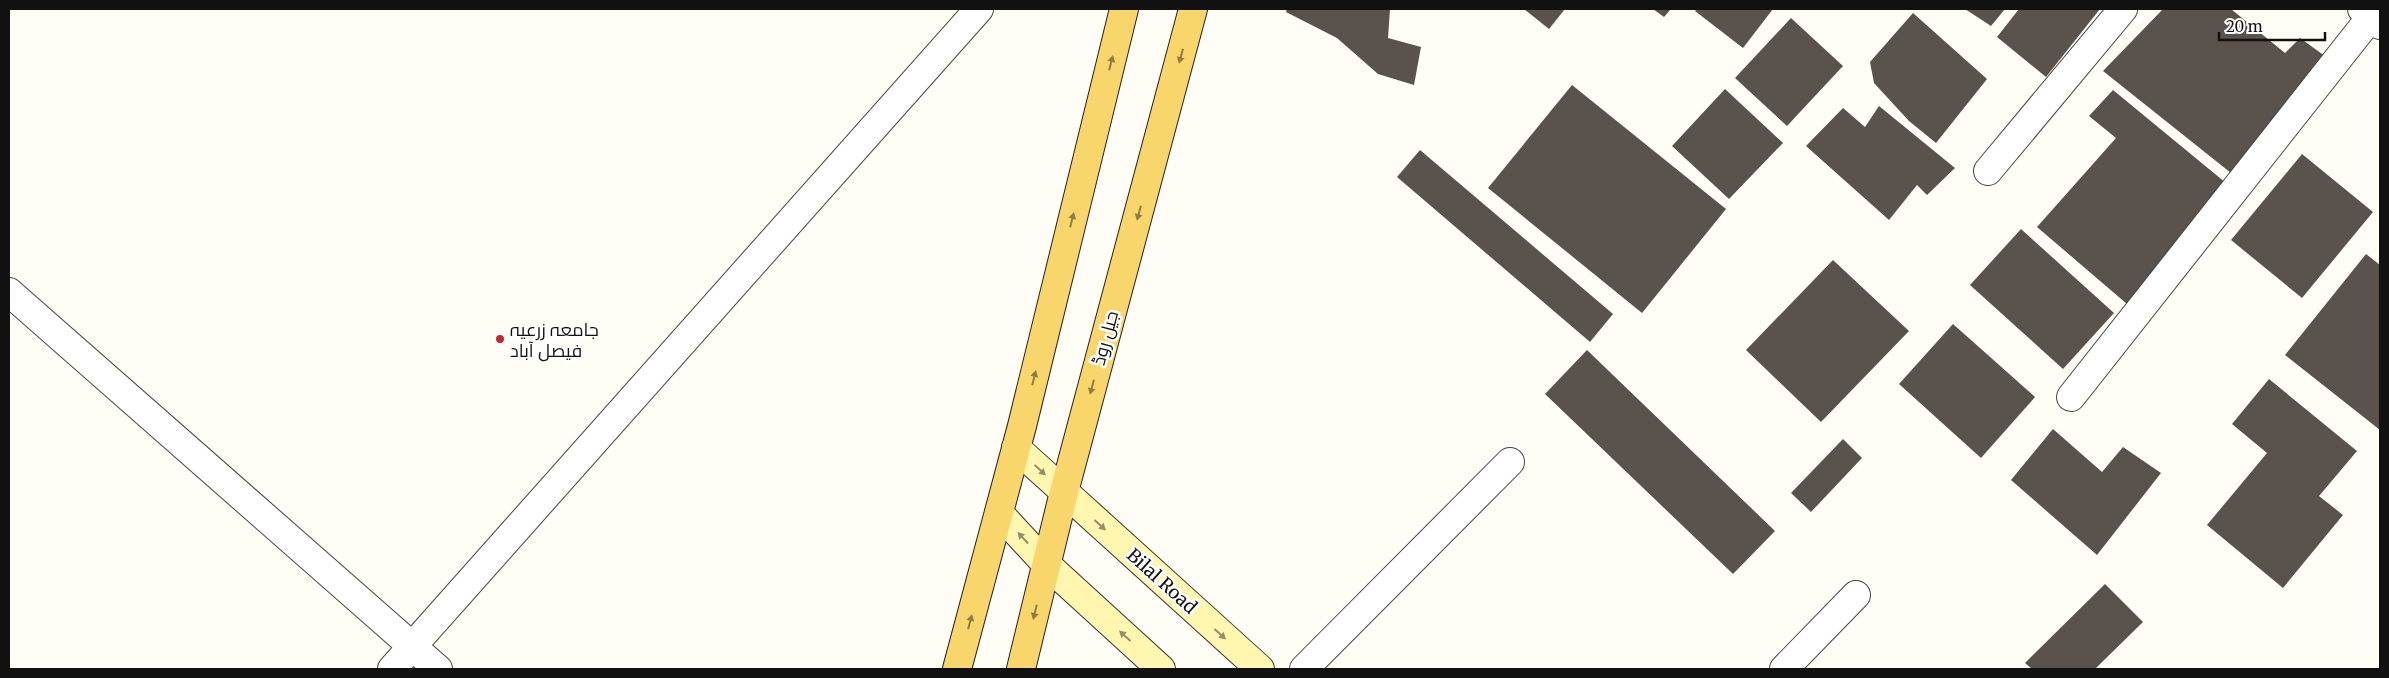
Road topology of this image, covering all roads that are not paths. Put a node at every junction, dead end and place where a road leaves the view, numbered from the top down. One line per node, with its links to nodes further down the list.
1 (978, 9): 15 (street)
2 (1124, 9): 9 (main road, one-way to 2)
3 (1194, 9): 11 (main road, جیل روڈ, one-way to 11)
4 (2124, 9): 6 (street)
5 (2371, 17): 8 (street)
6 (1988, 171)
7 (9, 292): 15 (street)
8 (2071, 397)
9 (1016, 448): 11 (main road, Bilal Road, one-way to 11); 12 (main road)
10 (1510, 462): 22 (street)
11 (1064, 492): 13 (main road, جیل روڈ); 21 (main road, Bilal Road, one-way to 21)
12 (999, 513): 13 (main road, one-way to 12); 18 (main road, one-way to 12)
13 (1046, 564): 19 (main road, جیل روڈ, one-way to 19); 20 (main road, one-way to 13)
14 (1856, 595): 23 (street)
15 (413, 647): 16 (street); 17 (street)
16 (392, 669)
17 (438, 669)
18 (957, 669)
19 (1021, 669)
20 (1161, 669)
21 (1260, 669)
22 (1304, 669)
23 (1784, 669)

